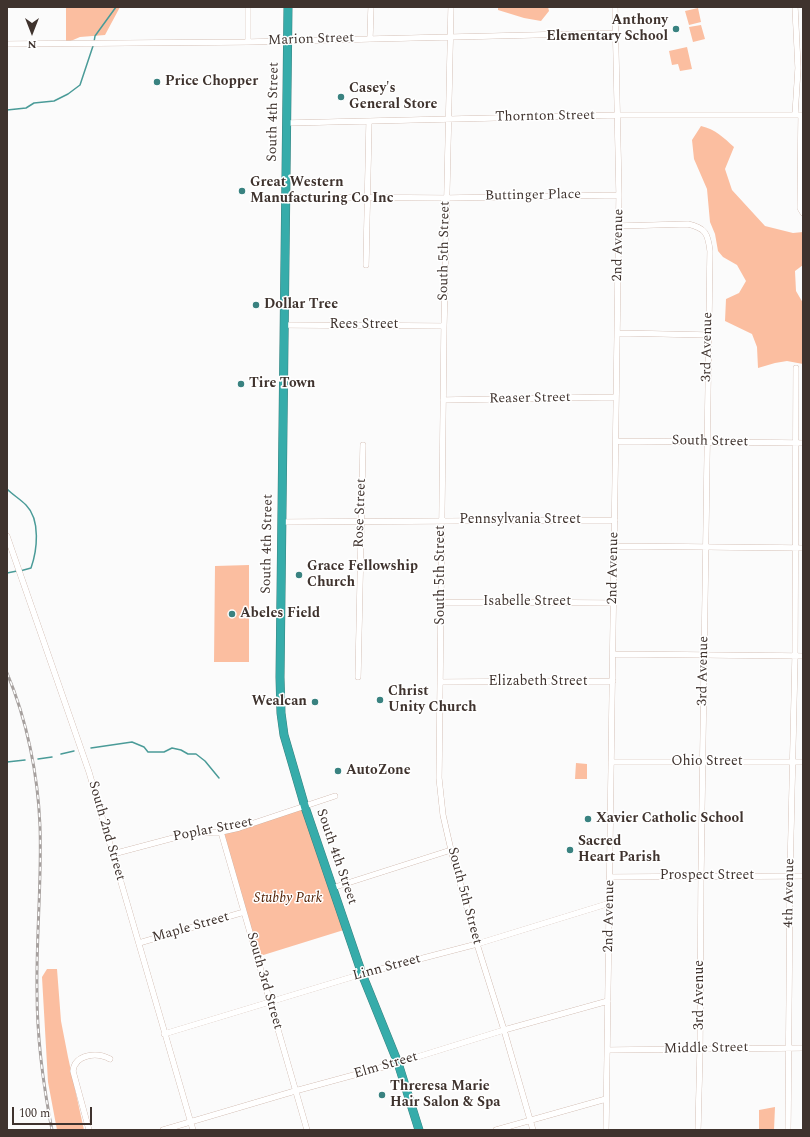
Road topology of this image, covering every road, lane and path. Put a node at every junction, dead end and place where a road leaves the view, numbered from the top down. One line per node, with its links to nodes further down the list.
1 (248, 7): 12 (street)
2 (288, 7): 11 (highway, South 4th Street)
3 (371, 7): 10 (street)
4 (451, 7): 9 (street, South 5th Street)
5 (615, 7): 8 (street, 2nd Avenue)
6 (795, 7): 7 (street)
7 (800, 30): 15 (street)
8 (615, 33): 9 (street, Marion Street); 14 (street, 2nd Avenue)
9 (451, 36): 10 (street, Marion Street); 16 (street, South 5th Street)
10 (370, 38): 11 (street, Marion Street)
11 (288, 41): 12 (street, Marion Street); 18 (highway, South 4th Street)
12 (248, 42): 13 (street, Marion Street)
13 (7, 44)
14 (618, 115): 15 (street, Thornton Street); 16 (street, Thornton Street); 20 (street, 2nd Avenue)
15 (800, 115): 19 (street)
16 (450, 119): 17 (street, Thornton Street); 23 (street, South 5th Street)
17 (369, 122): 18 (street, Thornton Street); 22 (street)
18 (286, 123): 21 (highway, South 4th Street)
19 (802, 188): 24 (street)
20 (619, 195): 23 (street, Buttinger Place); 25 (street, 2nd Avenue)
21 (286, 197): 22 (street, Buttinger Place); 27 (highway, South 4th Street)
22 (368, 198): 23 (street, Buttinger Place); 26 (street)
23 (447, 198): 28 (street, South 5th Street)
24 (803, 213)
25 (619, 226): 29 (street, 2nd Avenue); 30 (street, 3rd Avenue)
26 (366, 265)
27 (284, 325): 28 (street, Rees Street); 42 (highway, South 4th Street)
28 (444, 326): 33 (street, South 5th Street)
29 (618, 333): 30 (street); 32 (street, 2nd Avenue)
30 (708, 335): 35 (street, 3rd Avenue)
31 (796, 368): 36 (street, 4th Avenue)
32 (616, 397): 33 (street, Reaser Street); 34 (street, 2nd Avenue)
33 (443, 400): 41 (street, South 5th Street)
34 (616, 441): 35 (street, South Street); 39 (street, 2nd Avenue)
35 (706, 442): 36 (street, South Street); 45 (street, 3rd Avenue)
36 (796, 443): 37 (street, South Street); 46 (street, 4th Avenue)
37 (803, 443)
38 (363, 445): 40 (street, Rose Street)
39 (615, 520): 41 (street, Pennsylvania Street); 44 (street, 2nd Avenue)
40 (360, 521): 41 (street, Pennsylvania Street); 42 (street, Pennsylvania Street); 54 (street, Rose Street)
41 (441, 521): 48 (street, South 5th Street)
42 (282, 522): 62 (highway, South 4th Street)
43 (7, 536): 65 (street, South 2nd Street)
44 (615, 546): 45 (street); 49 (street, 2nd Avenue)
45 (705, 547): 46 (street); 51 (street, 3rd Avenue)
46 (796, 548): 47 (street); 52 (street, 4th Avenue)
47 (803, 548)
48 (441, 602): 49 (street, Isabelle Street); 55 (street, South 5th Street)
49 (614, 603): 50 (street, 2nd Avenue)
50 (613, 654): 51 (street); 56 (street, 2nd Avenue)
51 (704, 655): 52 (street); 58 (street, 3rd Avenue)
52 (795, 656): 53 (street); 59 (street, 4th Avenue)
53 (803, 656)
54 (358, 677)
55 (440, 682): 56 (street, Elizabeth Street); 64 (street, South 5th Street)
56 (613, 682): 57 (street, 2nd Avenue)
57 (611, 762): 58 (street, Ohio Street); 69 (street, 2nd Avenue)
58 (703, 762): 59 (street, Ohio Street); 66 (street, 3rd Avenue)
59 (793, 762): 60 (street, Ohio Street); 67 (street, 4th Avenue)
60 (803, 762)
61 (335, 796): 62 (street, Poplar Street)
62 (305, 806): 63 (street, Poplar Street); 70 (highway, South 4th Street)
63 (221, 832): 65 (street, Poplar Street); 72 (street, South 3rd Street)
64 (452, 850): 70 (street); 74 (street, South 5th Street)
65 (114, 854): 73 (street, South 2nd Street)
66 (701, 876): 67 (street, Prospect Street); 69 (street, Prospect Street); 83 (street, 3rd Avenue)
67 (790, 876): 68 (street, Prospect Street); 80 (street, 4th Avenue)
68 (803, 876)
69 (610, 877): 71 (street, 2nd Avenue)
70 (332, 888): 75 (highway, South 4th Street)
71 (610, 903): 74 (street, Linn Street); 76 (street, 2nd Avenue)
72 (244, 912): 73 (street, Maple Street); 77 (street, South 3rd Street)
73 (139, 943): 79 (street, South 2nd Street)
74 (477, 944): 75 (street, Linn Street); 78 (street, South 5th Street)
75 (362, 974): 77 (street, Linn Street); 85 (highway, South 4th Street)
76 (608, 1001): 78 (street, Elm Street); 82 (street, 2nd Avenue)
77 (269, 1002): 79 (street, Linn Street); 86 (street, South 3rd Street)
78 (504, 1030): 85 (street, Elm Street); 88 (street, South 5th Street)
79 (164, 1034): 89 (street, South 2nd Street)
80 (789, 1048): 81 (street, Middle Street); 83 (street, Middle Street); 99 (street, 4th Avenue)
81 (803, 1048)
82 (608, 1050): 83 (street, Middle Street); 87 (street, 2nd Avenue)
83 (700, 1050): 98 (street, 3rd Avenue)
84 (110, 1058): 90 (street)
85 (398, 1064): 86 (street, Elm Street); 94 (highway, South 4th Street)
86 (295, 1091): 89 (street, Elm Street); 93 (street, South 3rd Street)
87 (606, 1099): 88 (street); 97 (street, 2nd Avenue)
88 (530, 1120): 95 (street); 96 (street, South 5th Street)
89 (190, 1122): 91 (street, Elm Street); 92 (street, South 2nd Street)
90 (89, 1130)
91 (163, 1130)
92 (193, 1130)
93 (307, 1130)
94 (419, 1130)
95 (496, 1130)
96 (533, 1130)
97 (606, 1130)
98 (698, 1130)
99 (788, 1130)

